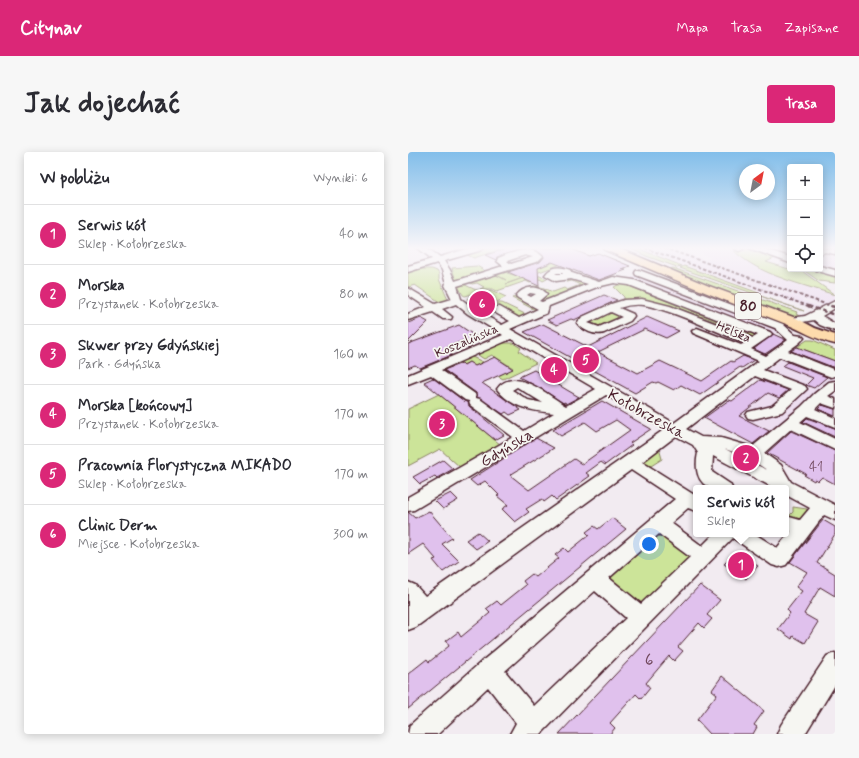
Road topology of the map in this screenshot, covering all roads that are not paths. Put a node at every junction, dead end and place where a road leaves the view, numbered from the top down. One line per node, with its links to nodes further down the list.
1 (447, 275): 8 (street, Kołobrzeska)
2 (484, 275): 7 (street)
3 (569, 275): 6 (street)
4 (645, 275): 31 (street)
5 (671, 275): 23 (main road, 80)
6 (598, 279): 14 (street); 29 (street)
7 (464, 282): 8 (street); 9 (street)
8 (450, 286): 11 (street, Kołobrzeska)
9 (477, 289)
10 (408, 291): 15 (street)
11 (457, 300): 15 (street); 19 (street, Kołobrzeska)
12 (531, 301): 14 (street)
13 (835, 304): 20 (street)
14 (541, 306): 24 (street, Koszalińska)
15 (434, 308): 21 (street); 22 (street)
16 (483, 308): 19 (street)
17 (611, 308): 29 (street)
18 (496, 309): 24 (street)
19 (472, 312): 27 (street, Kołobrzeska)
20 (816, 316): 23 (street); 26 (street)
21 (447, 317)
22 (408, 318)
23 (792, 321): 26 (main road, 80); 28 (main road, 80)
24 (519, 322): 27 (street, Koszalińska)
25 (690, 328): 30 (street, Helska)
26 (835, 329)
27 (507, 332): 33 (street, Koszalińska); 37 (street, Kołobrzeska)
28 (835, 340)
29 (753, 342): 30 (street)
30 (742, 350): 32 (street, Helska)
31 (779, 352): 32 (street); 36 (street)
32 (768, 361): 34 (street)
33 (432, 370): 35 (street, Koszalińska); 45 (street)
34 (754, 371): 41 (street); 44 (street)
35 (408, 380)
36 (834, 382): 38 (street)
37 (604, 390): 44 (street, Kołobrzeska); 45 (street, Gdyńska)
38 (819, 397): 39 (street); 40 (street)
39 (835, 404)
40 (806, 410): 42 (street); 43 (street)
41 (752, 415)
42 (790, 423): 47 (street); 48 (street)
43 (835, 423)
44 (674, 429): 46 (street, Kołobrzeska); 49 (street)
45 (523, 437): 55 (street, Gdyńska)
46 (698, 441): 48 (street); 50 (street); 51 (street, Kołobrzeska)
47 (835, 445)
48 (753, 455): 52 (street)
49 (631, 462): 54 (street); 64 (street)
50 (719, 485)
51 (782, 485)
52 (784, 485)
53 (789, 489): 56 (street, Kołobrzeska)
54 (692, 502): 57 (street)
55 (408, 505)
56 (828, 509): 58 (street)
57 (659, 524): 61 (street); 62 (street)
58 (795, 526): 60 (street)
59 (723, 537): 61 (street)
60 (744, 537)
61 (703, 557): 65 (street)
62 (596, 578): 65 (street); 66 (street)
63 (408, 591): 64 (street)
64 (416, 615)
65 (641, 618): 68 (street)
66 (489, 670): 68 (street); 69 (street)
67 (833, 673): 70 (street)
68 (528, 729)
69 (419, 734)
70 (790, 734)

